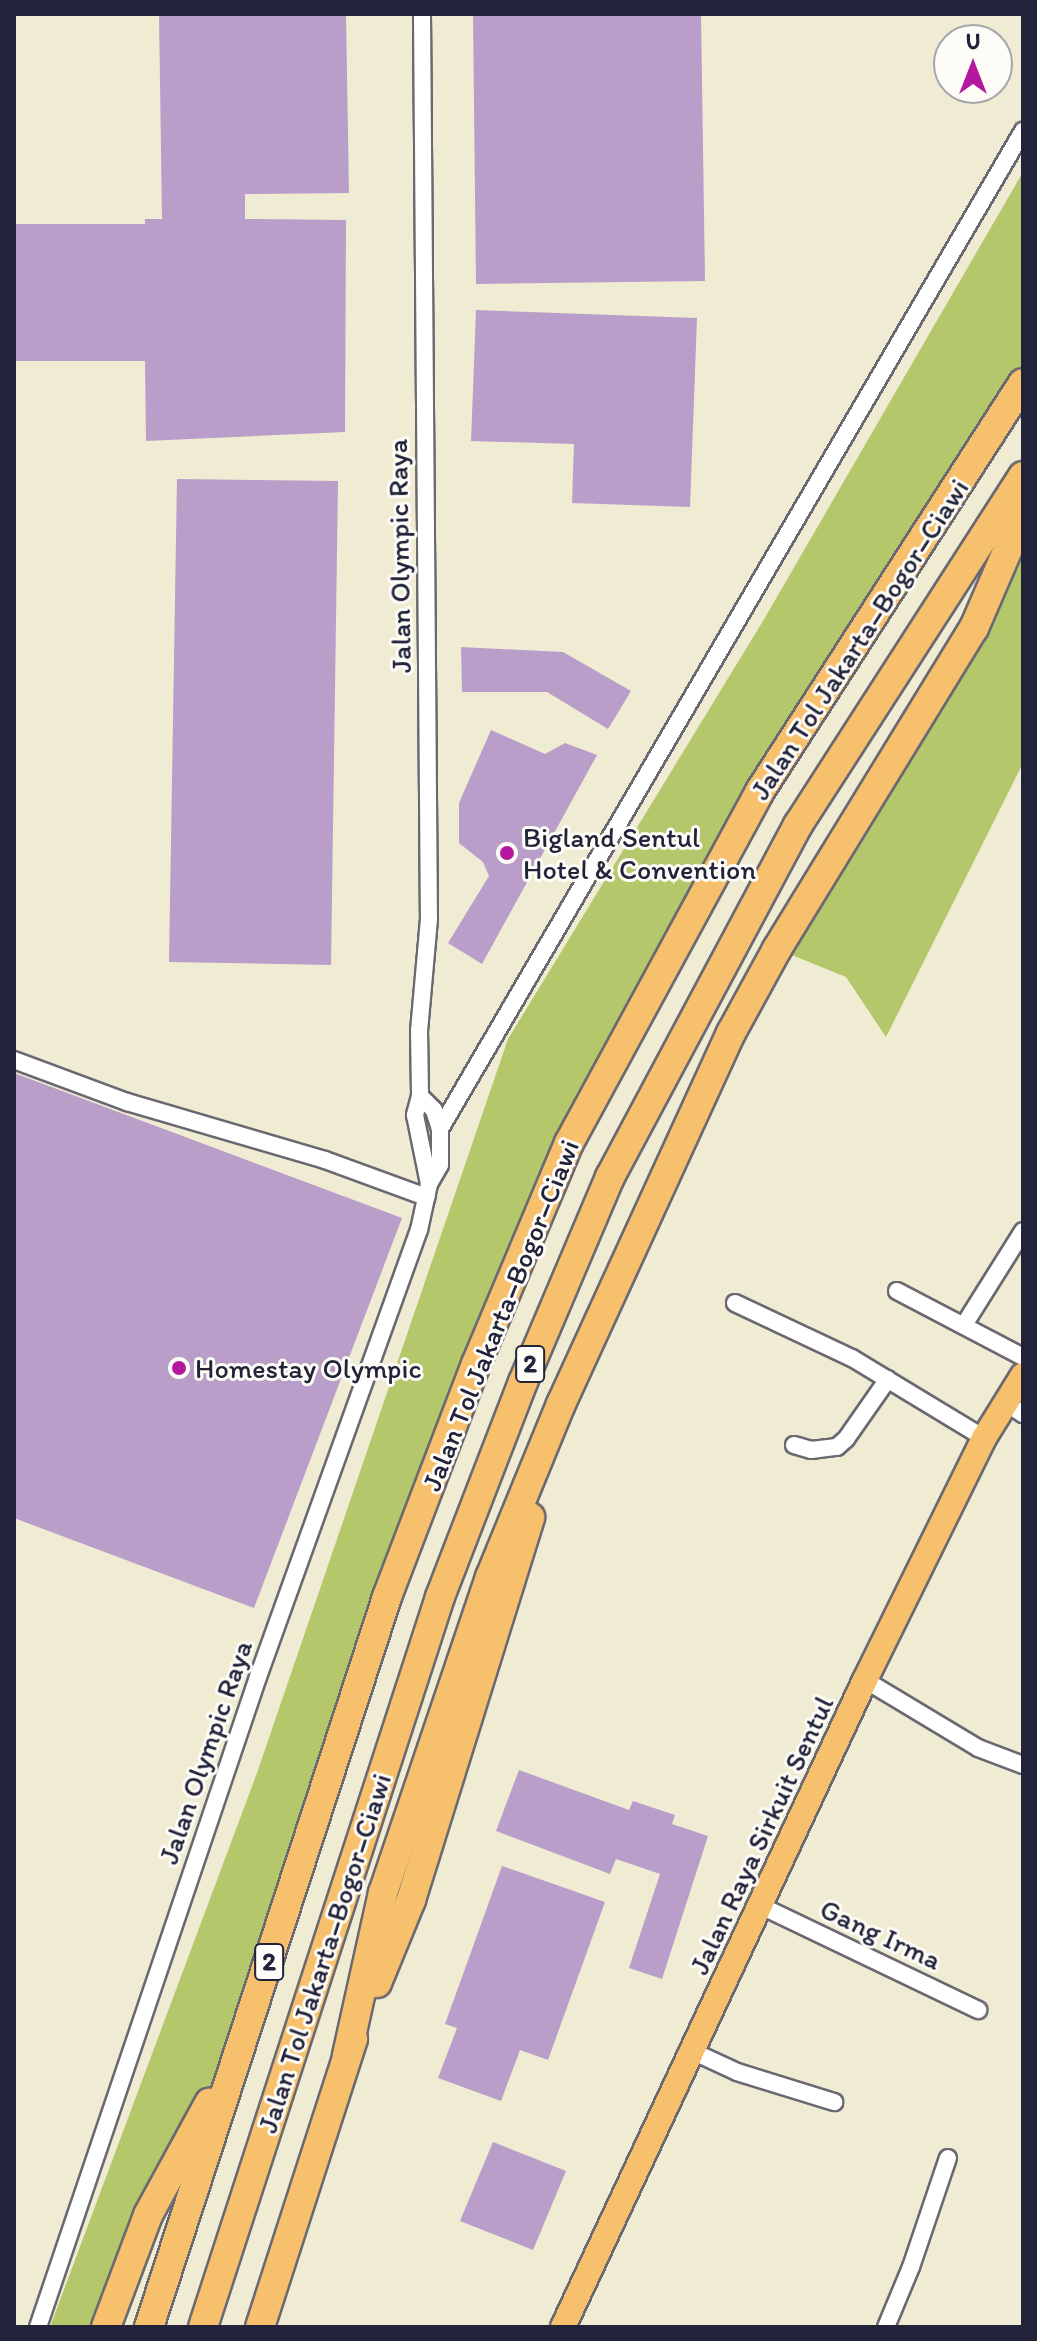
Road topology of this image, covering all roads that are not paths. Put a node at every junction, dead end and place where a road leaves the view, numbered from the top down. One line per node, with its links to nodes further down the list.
1 (422, 14): 7 (street, Jalan Olympic Raya)
2 (1023, 131): 8 (street)
3 (1023, 383): 24 (highway, Jalan Tol Jakarta–Bogor–Ciawi / 2)
4 (1023, 476): 32 (highway, Jalan Tol Jakarta–Bogor–Ciawi / 2)
5 (1023, 514): 33 (highway)
6 (14, 1060): 9 (street)
7 (420, 1096): 8 (street); 9 (street, Jalan Olympic Raya)
8 (440, 1129): 9 (street, Jalan Olympic Raya)
9 (428, 1190): 29 (street, Jalan Olympic Raya)
10 (1023, 1231): 13 (street)
11 (897, 1291): 13 (street)
12 (735, 1303): 16 (street)
13 (964, 1325): 14 (street)
14 (1023, 1357)
15 (1023, 1375): 17 (main road, Jalan Raya Sirkuit Sentul)
16 (888, 1379): 18 (street); 19 (street)
17 (1014, 1408): 18 (main road, Jalan Raya Sirkuit Sentul)
18 (984, 1438): 20 (main road, Jalan Raya Sirkuit Sentul)
19 (794, 1445)
20 (865, 1680): 21 (street); 22 (main road, Jalan Raya Sirkuit Sentul)
21 (1023, 1765)
22 (761, 1906): 23 (street, Gang Irma); 25 (main road, Jalan Raya Sirkuit Sentul)
23 (978, 2010)
24 (243, 2041): 30 (highway); 31 (highway, Jalan Tol Jakarta–Bogor–Ciawi / 2)
25 (694, 2052): 26 (street); 28 (main road, Jalan Raya Sirkuit Sentul)
26 (834, 2102)
27 (948, 2158): 34 (street)
28 (567, 2326)
29 (38, 2327)
30 (106, 2327)
31 (149, 2327)
32 (203, 2327)
33 (260, 2327)
34 (886, 2327)

